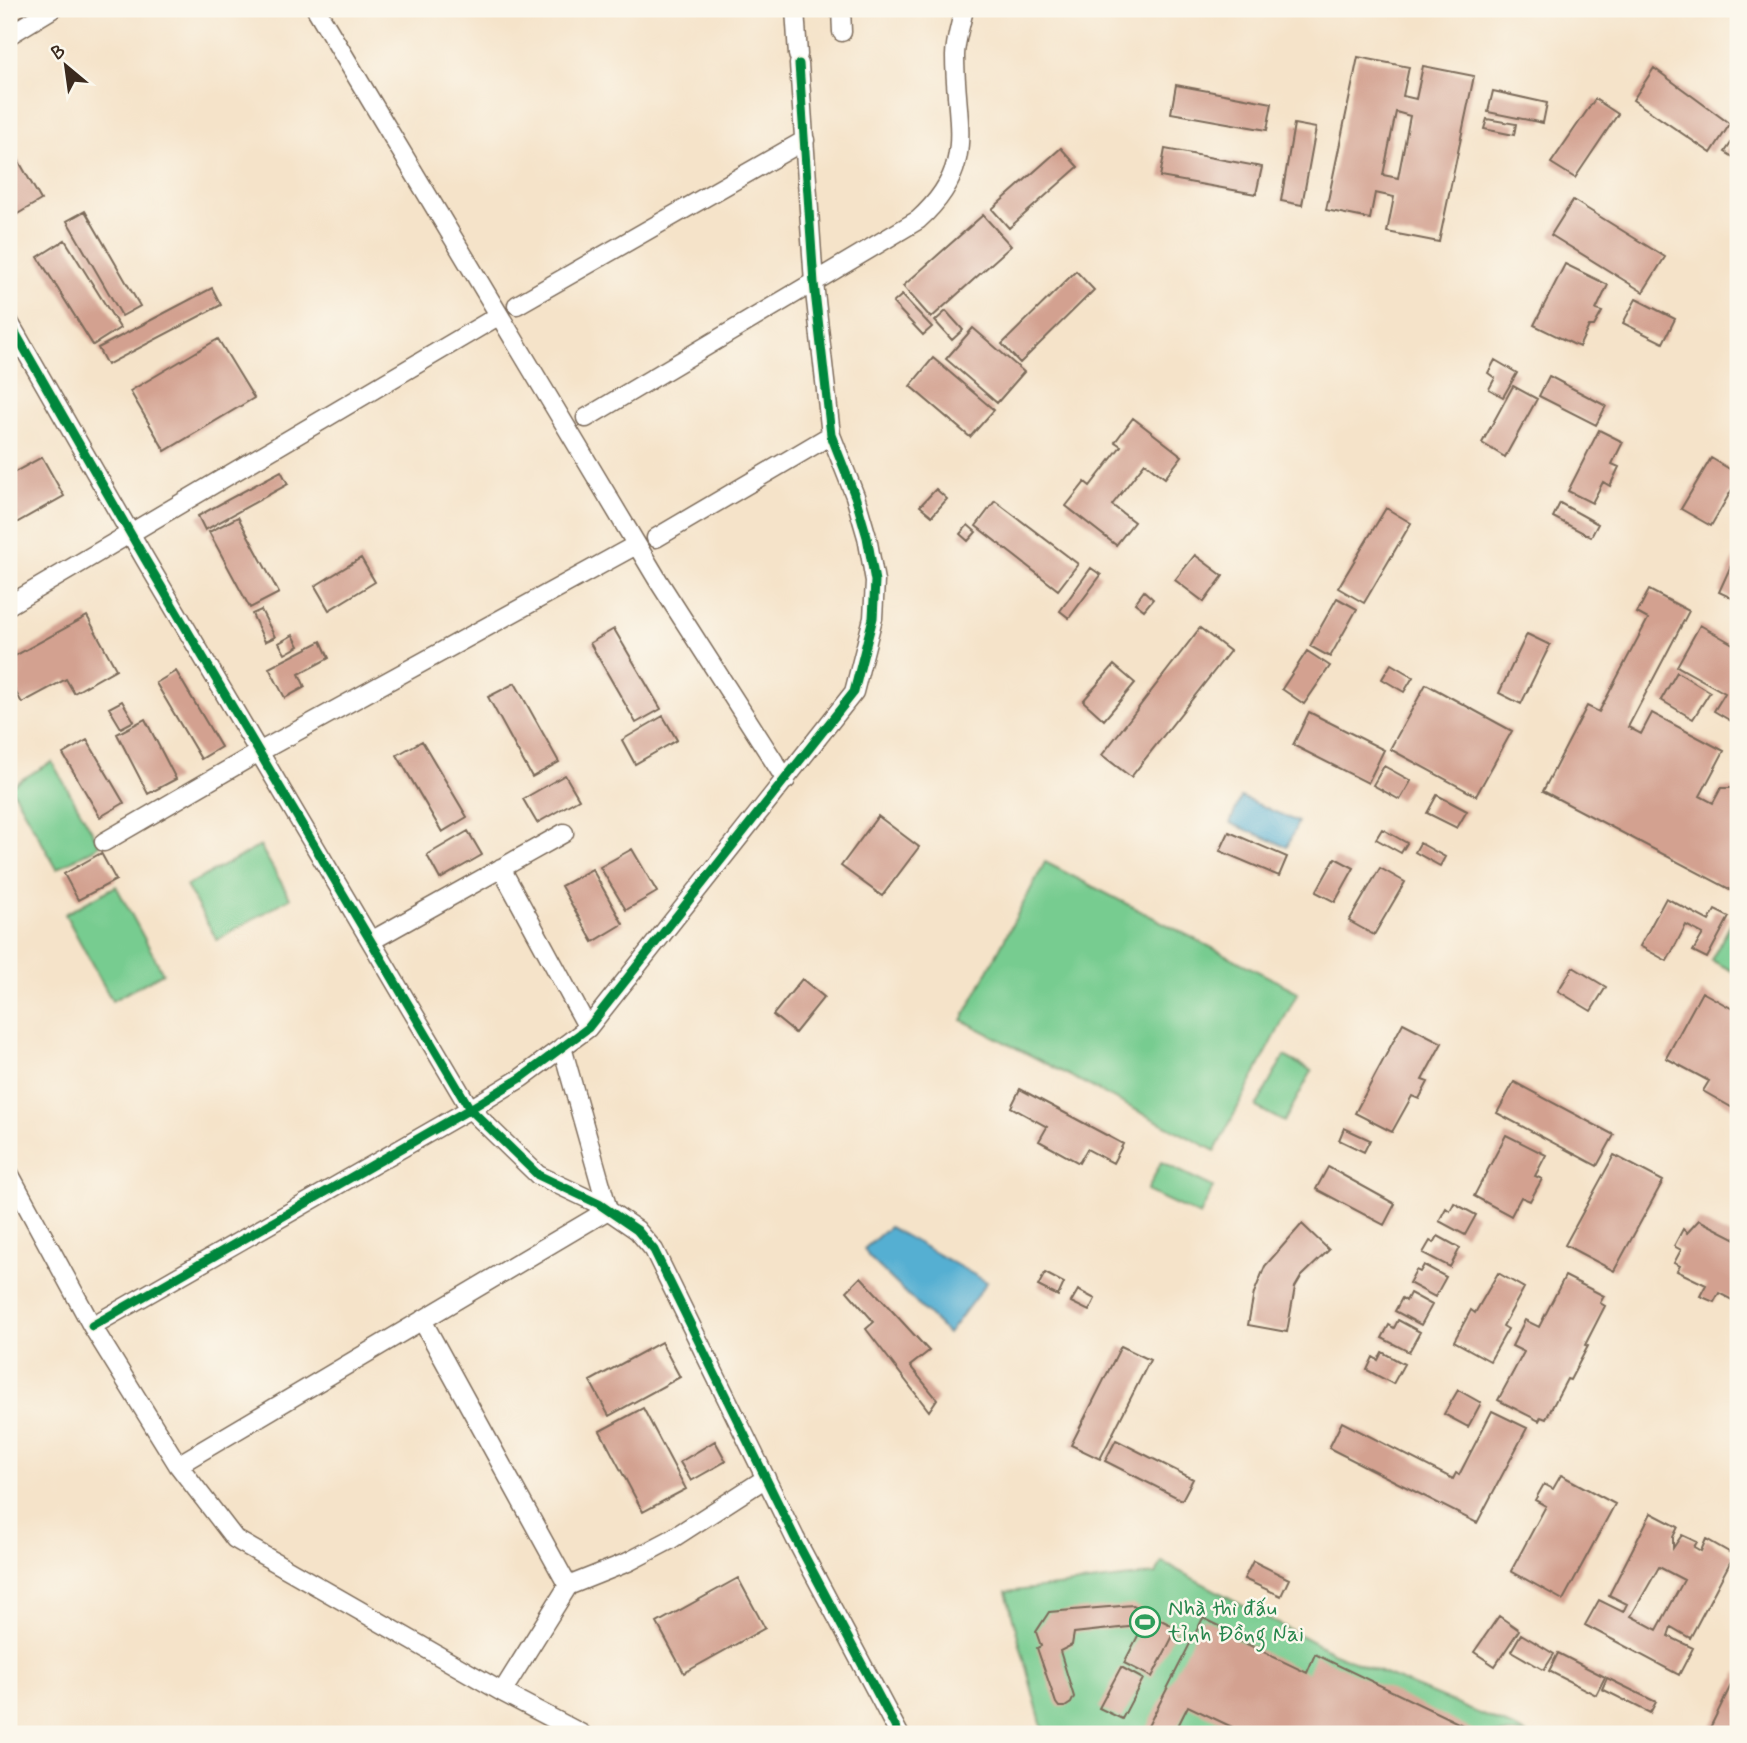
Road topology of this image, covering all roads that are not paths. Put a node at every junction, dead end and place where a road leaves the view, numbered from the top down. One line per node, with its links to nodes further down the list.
1 (52, 9): 7 (street)
2 (316, 9): 11 (street)
3 (794, 9): 8 (street)
4 (841, 9): 6 (street)
5 (964, 9): 9 (street)
6 (842, 32)
7 (9, 35)
8 (805, 140): 9 (street); 10 (street)
9 (814, 283): 13 (street); 14 (street)
10 (517, 304)
11 (498, 316): 15 (street); 17 (street)
12 (9, 321): 15 (street)
13 (586, 418)
14 (831, 435): 16 (street); 20 (street)
15 (131, 533): 18 (street); 19 (street)
16 (656, 538)
17 (636, 545): 19 (street); 20 (street)
18 (9, 605)
19 (259, 752): 22 (street); 24 (street)
20 (786, 780): 25 (street)
21 (564, 833): 23 (street)
22 (104, 842)
23 (501, 868): 24 (street); 25 (street)
24 (371, 941): 27 (street)
25 (588, 1028): 26 (street)
26 (562, 1047): 27 (street); 29 (street)
27 (470, 1108): 29 (street); 31 (street)
28 (9, 1173): 31 (street)
29 (608, 1210): 30 (street); 33 (street)
30 (422, 1320): 32 (street); 34 (street)
31 (92, 1325): 32 (street)
32 (178, 1465): 35 (street)
33 (766, 1478): 34 (street); 37 (street)
34 (568, 1586): 35 (street)
35 (502, 1692): 36 (street)
36 (582, 1734)
37 (899, 1734)

